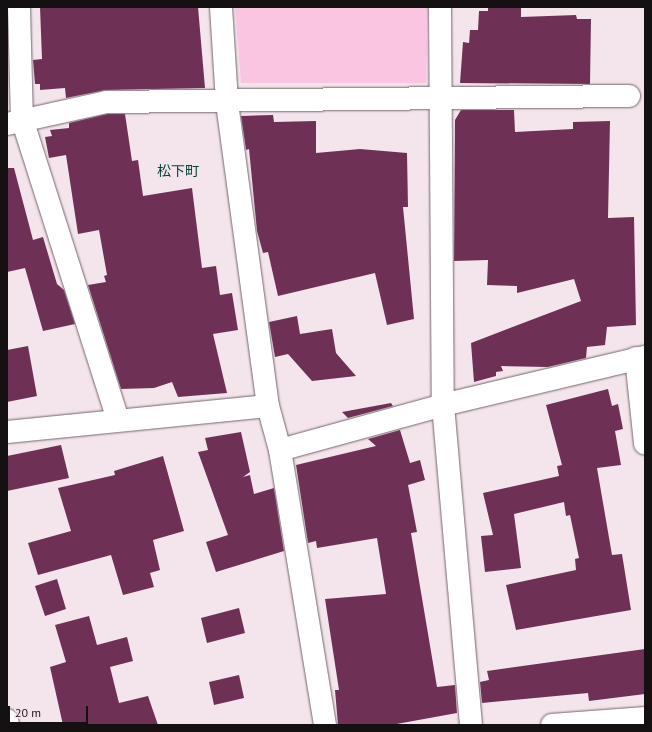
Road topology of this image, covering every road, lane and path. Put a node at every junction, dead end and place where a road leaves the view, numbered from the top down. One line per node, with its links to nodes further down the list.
1 (18, 7): 7 (street)
2 (221, 7): 6 (street)
3 (440, 7): 5 (street)
4 (629, 96): 5 (street)
5 (440, 100): 6 (street); 9 (street)
6 (227, 103): 7 (street); 10 (street)
7 (14, 122): 11 (street)
8 (640, 358): 9 (street); 13 (street)
9 (443, 405): 14 (street); 19 (street)
10 (268, 406): 11 (street); 14 (street)
11 (118, 420): 12 (street)
12 (7, 432)
13 (645, 444)
14 (280, 450): 18 (street)
15 (645, 718): 20 (street)
16 (7, 720): 17 (street)
17 (8, 725)
18 (325, 725)
19 (471, 725)
20 (552, 725)

